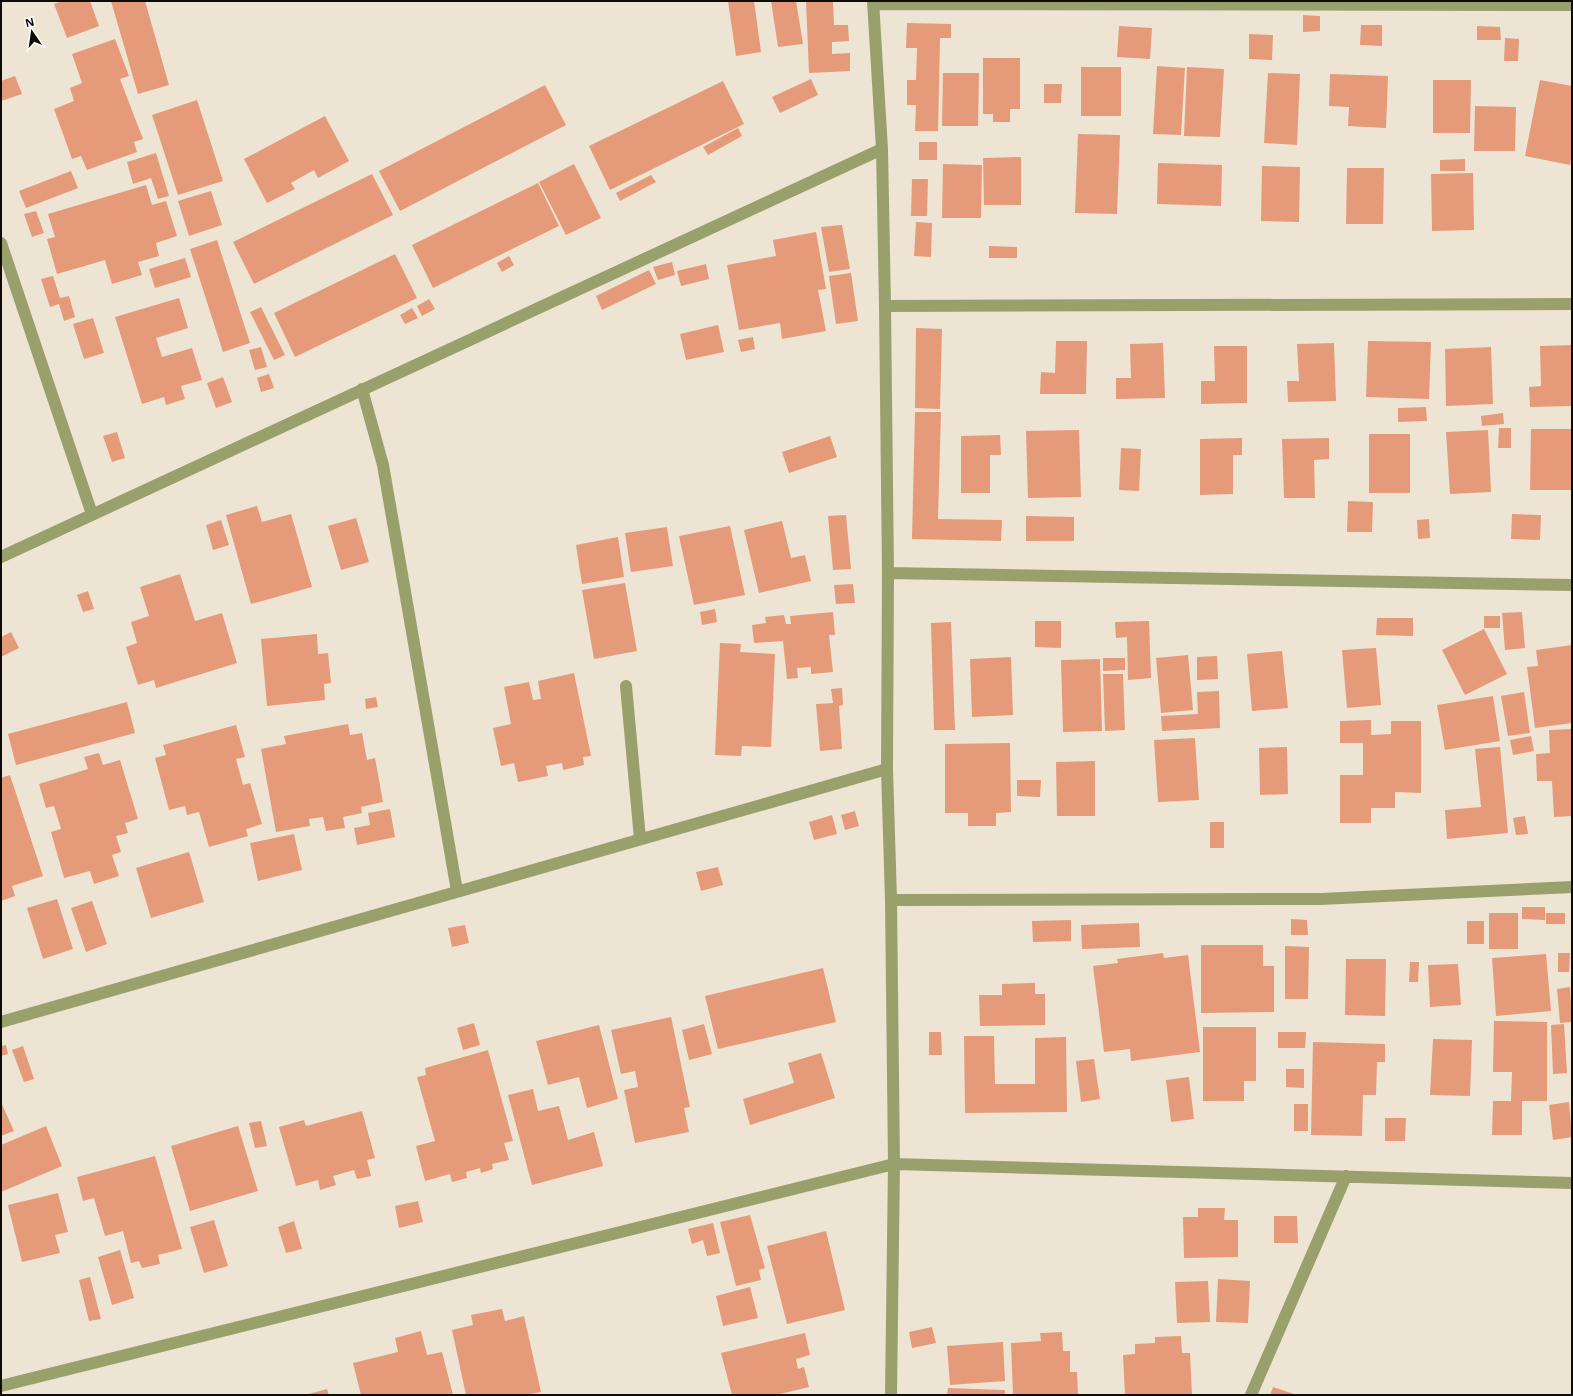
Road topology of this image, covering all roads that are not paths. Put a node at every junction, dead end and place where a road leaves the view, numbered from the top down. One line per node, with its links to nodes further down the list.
1 (873, 3): 2 (street); 3 (street)
2 (1572, 5)
3 (882, 149): 6 (street); 7 (street)
4 (1, 244): 8 (street)
5 (1572, 304): 6 (street)
6 (885, 306): 10 (street)
7 (362, 389): 8 (street); 16 (street)
8 (92, 514): 9 (street)
9 (1, 557)
10 (888, 573): 11 (street); 13 (street)
11 (1572, 584)
12 (626, 686): 14 (street)
13 (887, 769): 14 (street); 17 (street)
14 (640, 840): 16 (street)
15 (1572, 887): 17 (street)
16 (457, 891): 18 (street)
17 (891, 900): 19 (street)
18 (1, 1022)
19 (894, 1164): 20 (street); 22 (street); 23 (street)
20 (1346, 1176): 21 (street); 24 (street)
21 (1572, 1183)
22 (1, 1386)
23 (891, 1395)
24 (1251, 1395)

